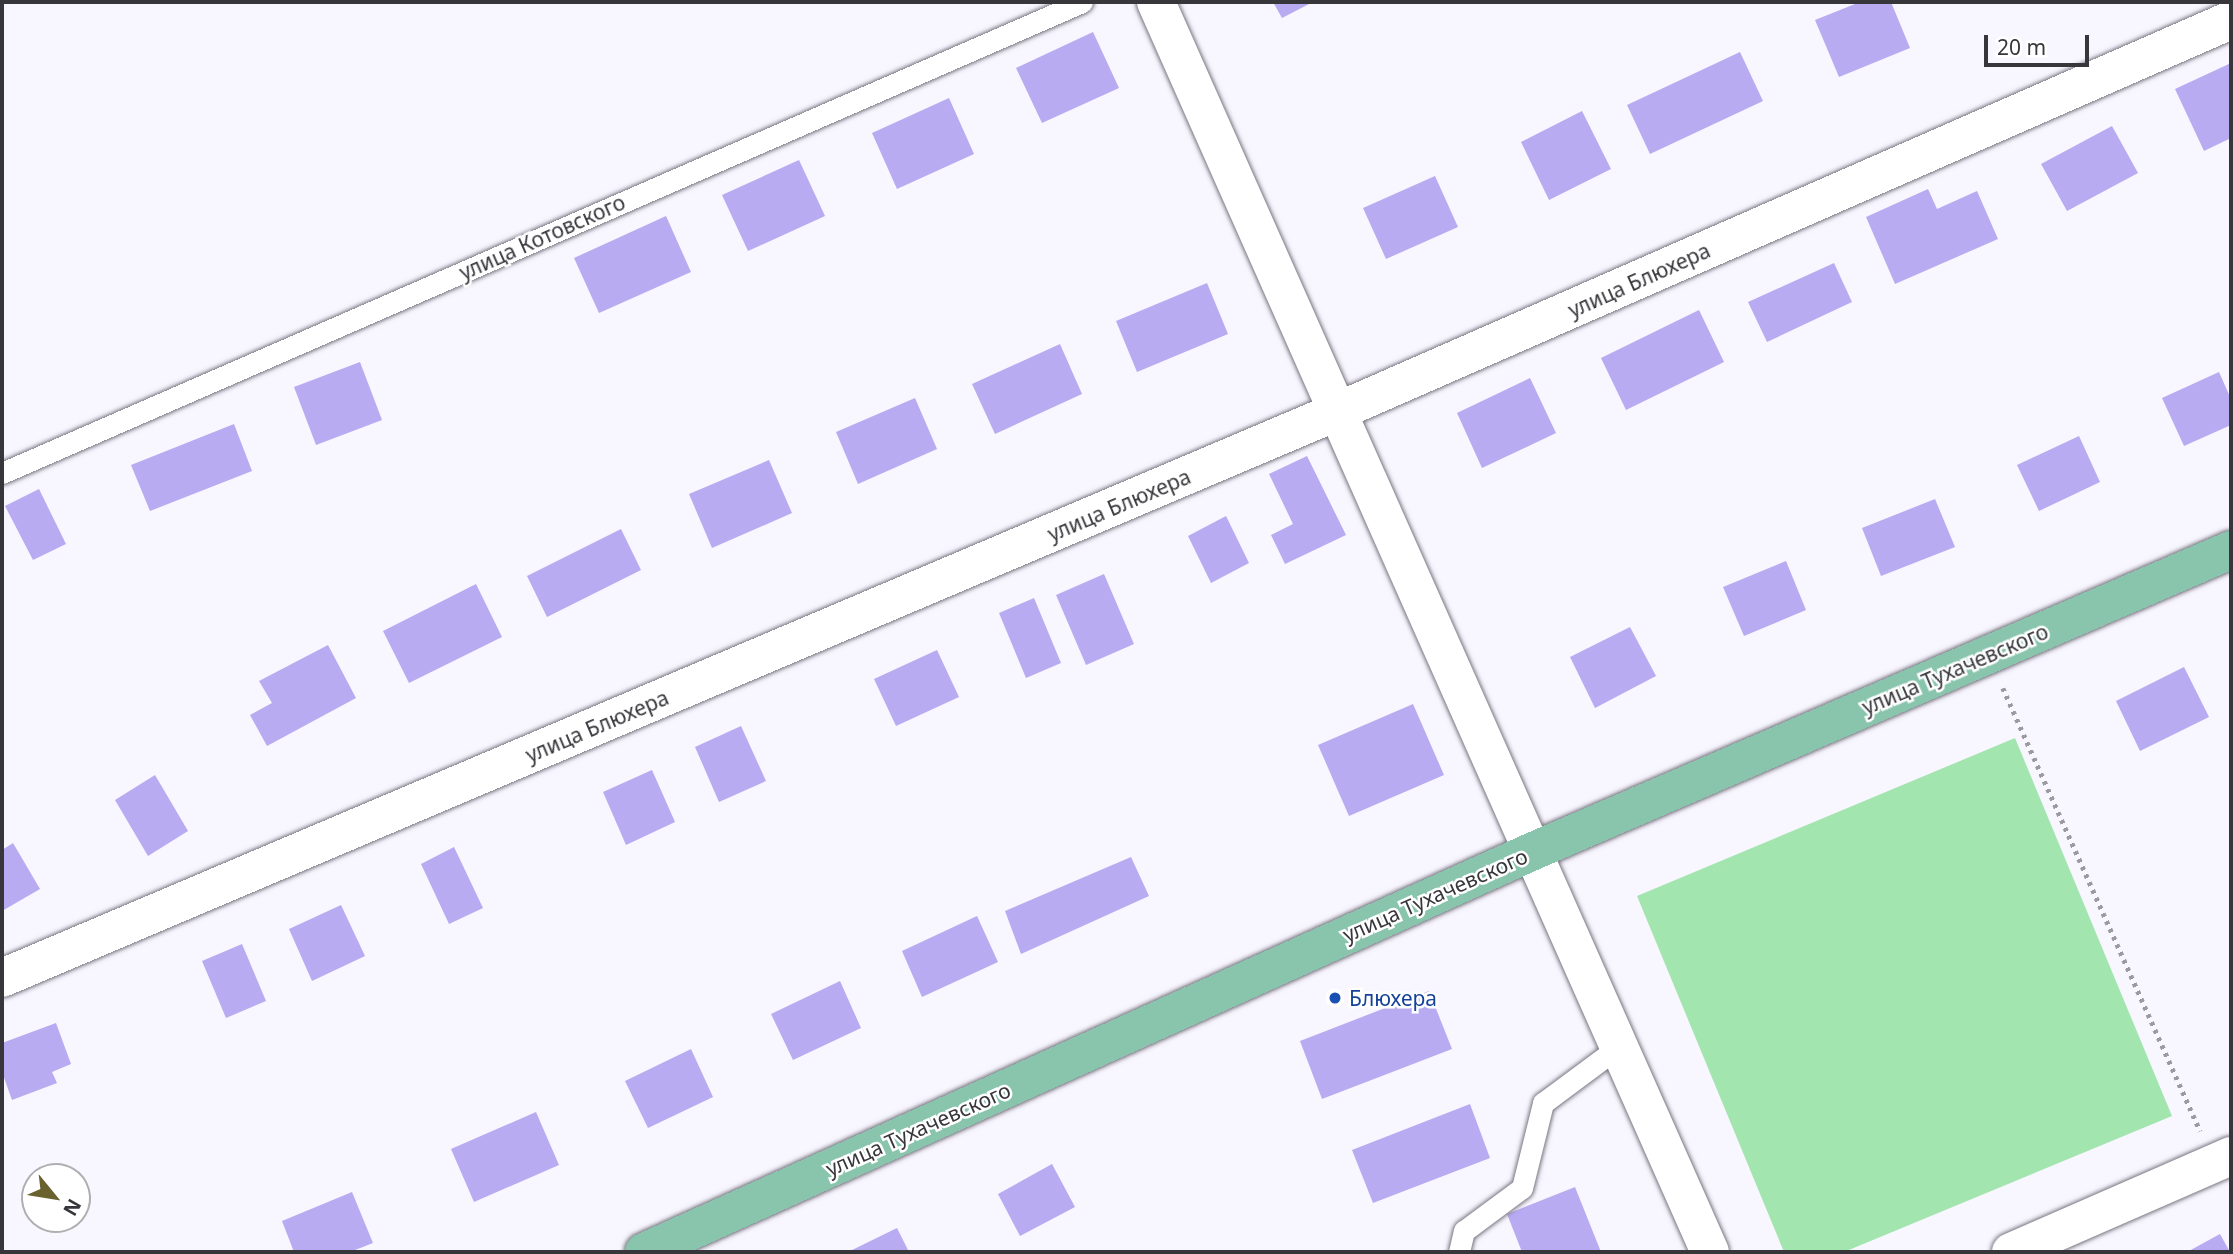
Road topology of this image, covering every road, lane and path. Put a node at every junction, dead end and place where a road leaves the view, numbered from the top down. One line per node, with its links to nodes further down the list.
1 (1082, 2): 5 (lane, улица Котовского)
2 (1156, 2): 4 (street)
3 (2231, 20): 4 (street, улица Блюхера)
4 (1334, 413): 8 (street); 9 (street, улица Блюхера)
5 (2, 473)
6 (2231, 550): 7 (main road, улица Тухачевского)
7 (1989, 655): 8 (main road, улица Тухачевского); 11 (path)
8 (1531, 852): 10 (street); 12 (main road, улица Тухачевского)
9 (2, 978)
10 (1621, 1045): 13 (lane); 14 (street)
11 (2223, 1160): 15 (street)
12 (644, 1252)
13 (1459, 1252)
14 (1710, 1252)
15 (2011, 1252)

